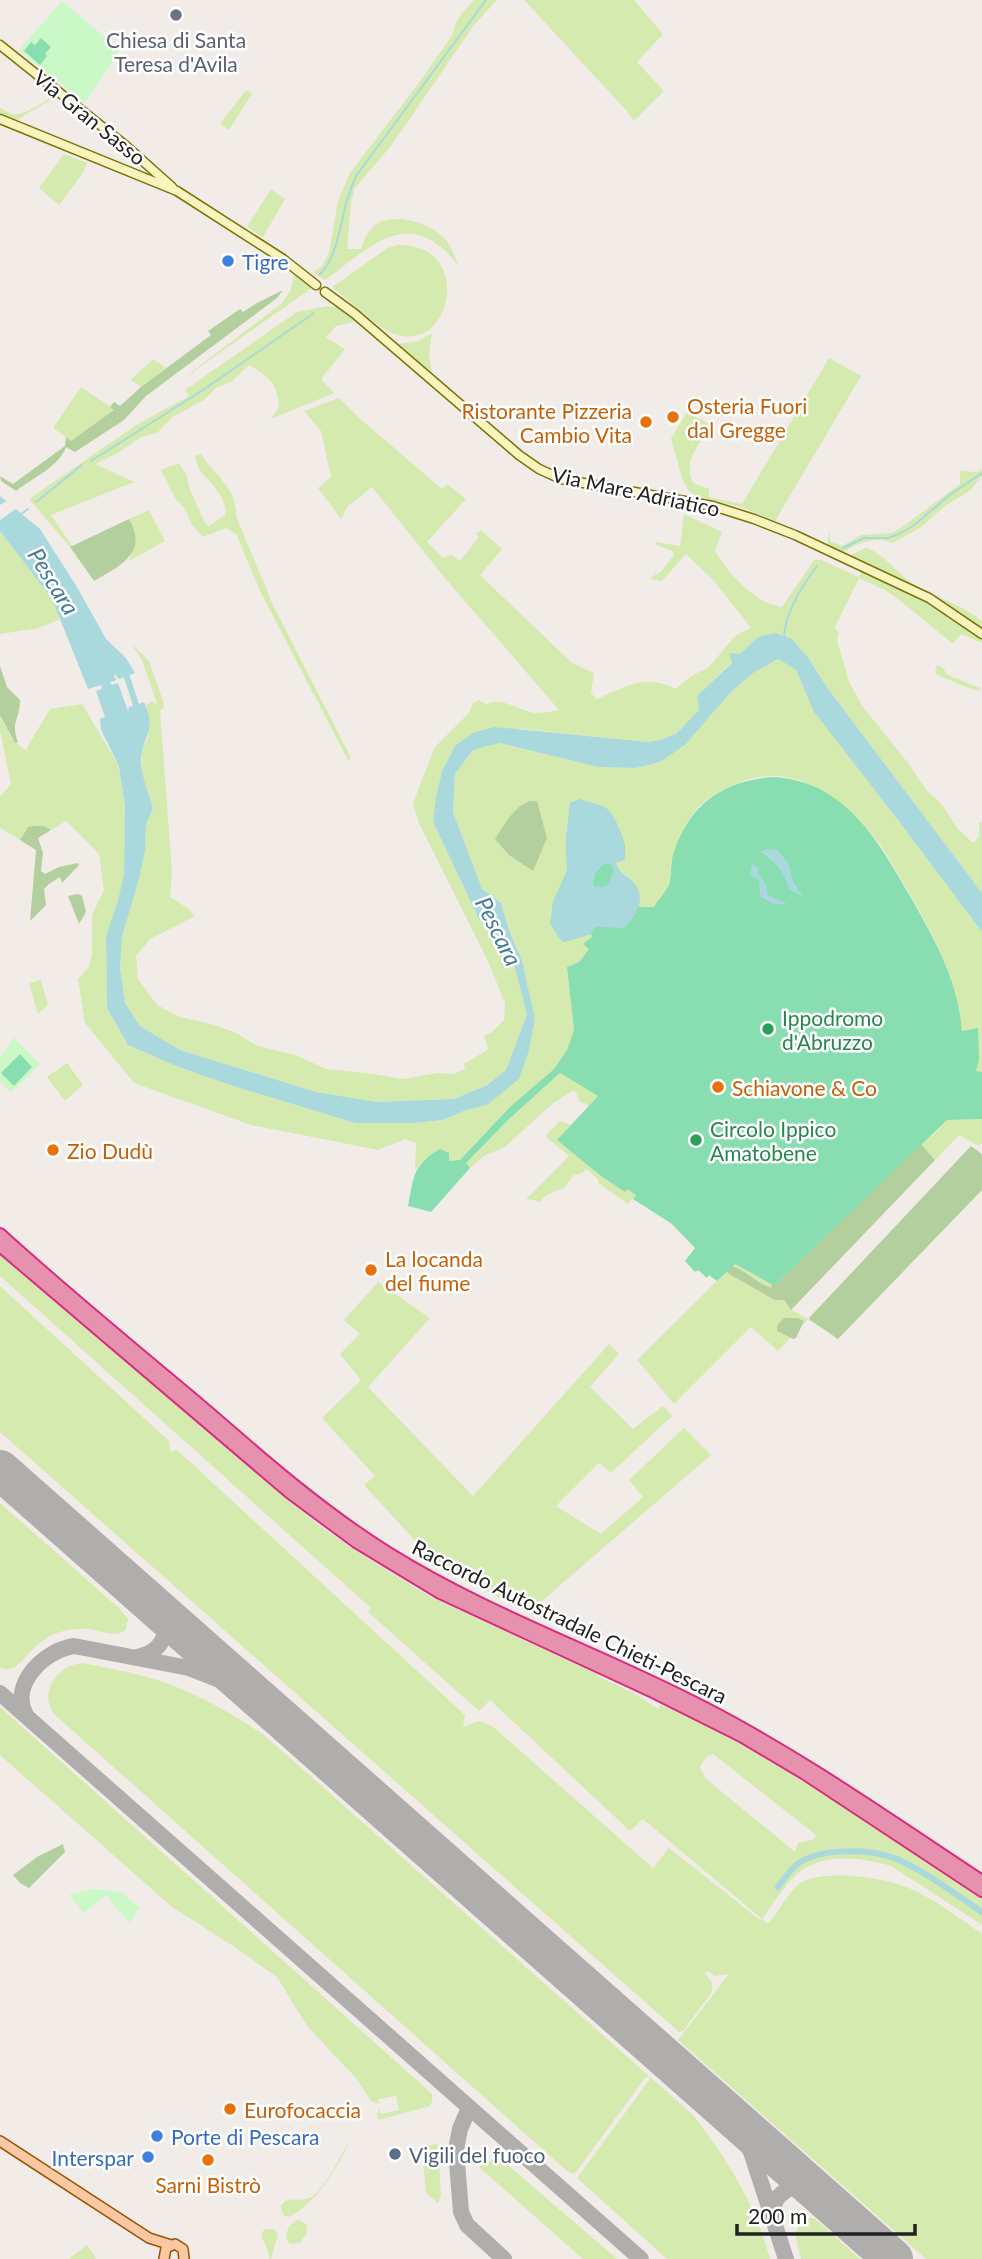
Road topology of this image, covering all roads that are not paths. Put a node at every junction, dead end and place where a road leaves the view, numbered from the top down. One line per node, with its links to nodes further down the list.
1 (0, 45): 3 (main road, Via Gran Sasso)
2 (0, 119): 4 (main road)
3 (156, 170): 4 (main road); 5 (main road, Via Gran Sasso)
4 (151, 179): 5 (main road)
5 (177, 191): 6 (main road)
6 (316, 285)
7 (325, 292): 8 (main road, Via Mare Adriatico)
8 (982, 634)
9 (0, 1234): 11 (highway, Raccordo Autostradale Chieti-Pescara)
10 (0, 1246): 12 (highway, Raccordo Autostradale Chieti-Pescara)
11 (982, 1881)
12 (982, 1891)
13 (0, 2141): 14 (main road)
14 (149, 2238): 15 (main road); 16 (main road)
15 (171, 2245): 16 (main road); 17 (main road)
16 (164, 2257)
17 (187, 2257)

